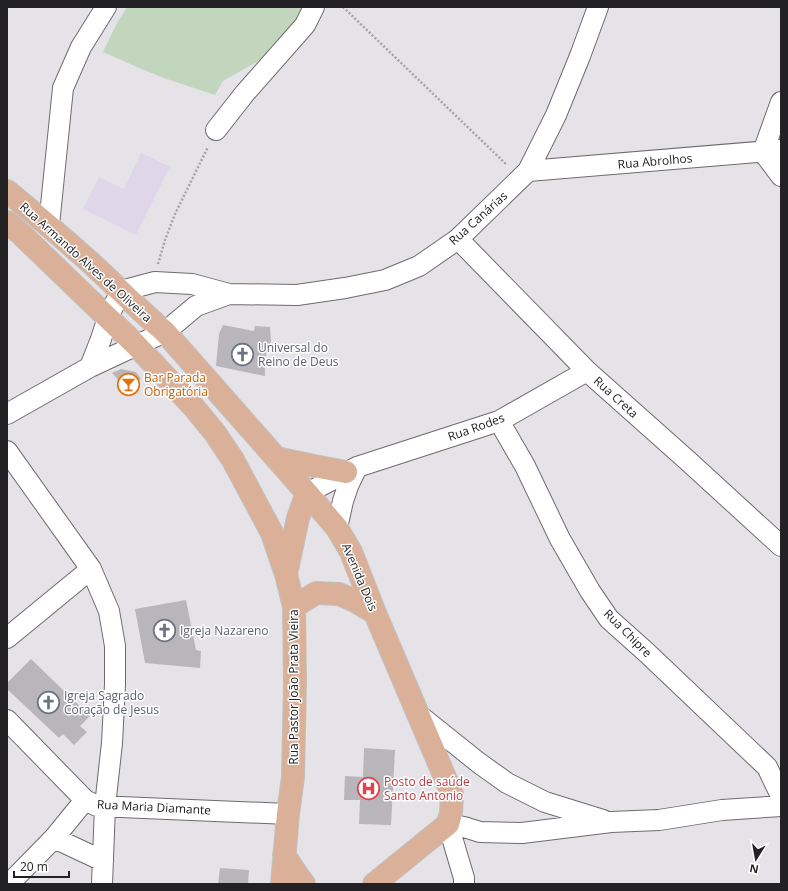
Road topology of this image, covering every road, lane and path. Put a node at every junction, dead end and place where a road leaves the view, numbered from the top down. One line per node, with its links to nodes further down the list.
1 (106, 7): 12 (street)
2 (314, 7): 6 (street)
3 (344, 7): 8 (path)
4 (598, 7): 8 (street, Rua Canárias)
5 (781, 102): 7 (street)
6 (216, 130): 14 (path)
7 (772, 151): 8 (street, Rua Abrolhos); 9 (street)
8 (524, 175): 13 (street, Rua Canárias)
9 (781, 176)
10 (7, 191): 12 (main road, Rua Armando Alves de Oliveira)
11 (7, 222): 17 (main road, Rua Armando Alves de Oliveira)
12 (49, 226): 15 (main road, Rua Armando Alves de Oliveira)
13 (458, 239): 16 (street, Rua Canárias); 21 (street, Rua Creta)
14 (155, 282): 15 (street, Rua Canárias); 16 (street, Rua Canárias)
15 (121, 291): 17 (street); 18 (main road, Rua Armando Alves de Oliveira)
16 (229, 294): 18 (street, Rua Canárias)
17 (108, 317): 19 (main road, Rua Armando Alves de Oliveira); 20 (street)
18 (165, 332): 19 (street, Rua Canárias); 25 (main road, Avenida Dois)
19 (136, 345): 20 (street, Rua Canárias); 31 (main road, Rua Pastor João Prata Vieira)
20 (90, 367): 22 (street, Rua Canárias)
21 (587, 371): 23 (street, Rua Rodes); 29 (street, Rua Creta)
22 (7, 414)
23 (499, 421): 26 (street, Rua Rodes); 37 (street, Rua Chipre)
24 (7, 450): 30 (street)
25 (276, 458): 26 (main road); 27 (main road, Avenida Dois)
26 (351, 469): 27 (street, Rua Rodes); 28 (street)
27 (307, 493): 28 (main road, Avenida Dois); 31 (main road)
28 (337, 528): 33 (main road, Avenida Dois)
29 (781, 546)
30 (91, 569): 34 (street); 39 (street)
31 (286, 574): 32 (main road, Rua Pastor João Prata Vieira)
32 (294, 607): 33 (main road); 41 (main road, Rua Pastor João Prata Vieira)
33 (375, 613): 35 (main road, Avenida Dois)
34 (7, 638)
35 (419, 716): 42 (street); 43 (main road, Avenida Dois)
36 (7, 720): 38 (street, Rua Maria Diamante)
37 (781, 796)
38 (85, 800): 39 (street, Rua Maria Diamante); 44 (street)
39 (105, 806): 41 (street, Rua Maria Diamante); 46 (street)
40 (781, 806): 42 (street)
41 (288, 814): 45 (main road, Rua Pastor João Prata Vieira)
42 (610, 822): 43 (street)
43 (448, 824): 51 (main road); 52 (street)
44 (54, 838): 46 (street); 47 (street)
45 (284, 855): 49 (main road, Rua Pastor João Prata Vieira); 50 (main road)
46 (103, 861): 48 (street)
47 (9, 884)
48 (102, 884)
49 (282, 884)
50 (304, 884)
51 (374, 884)
52 (464, 884)

